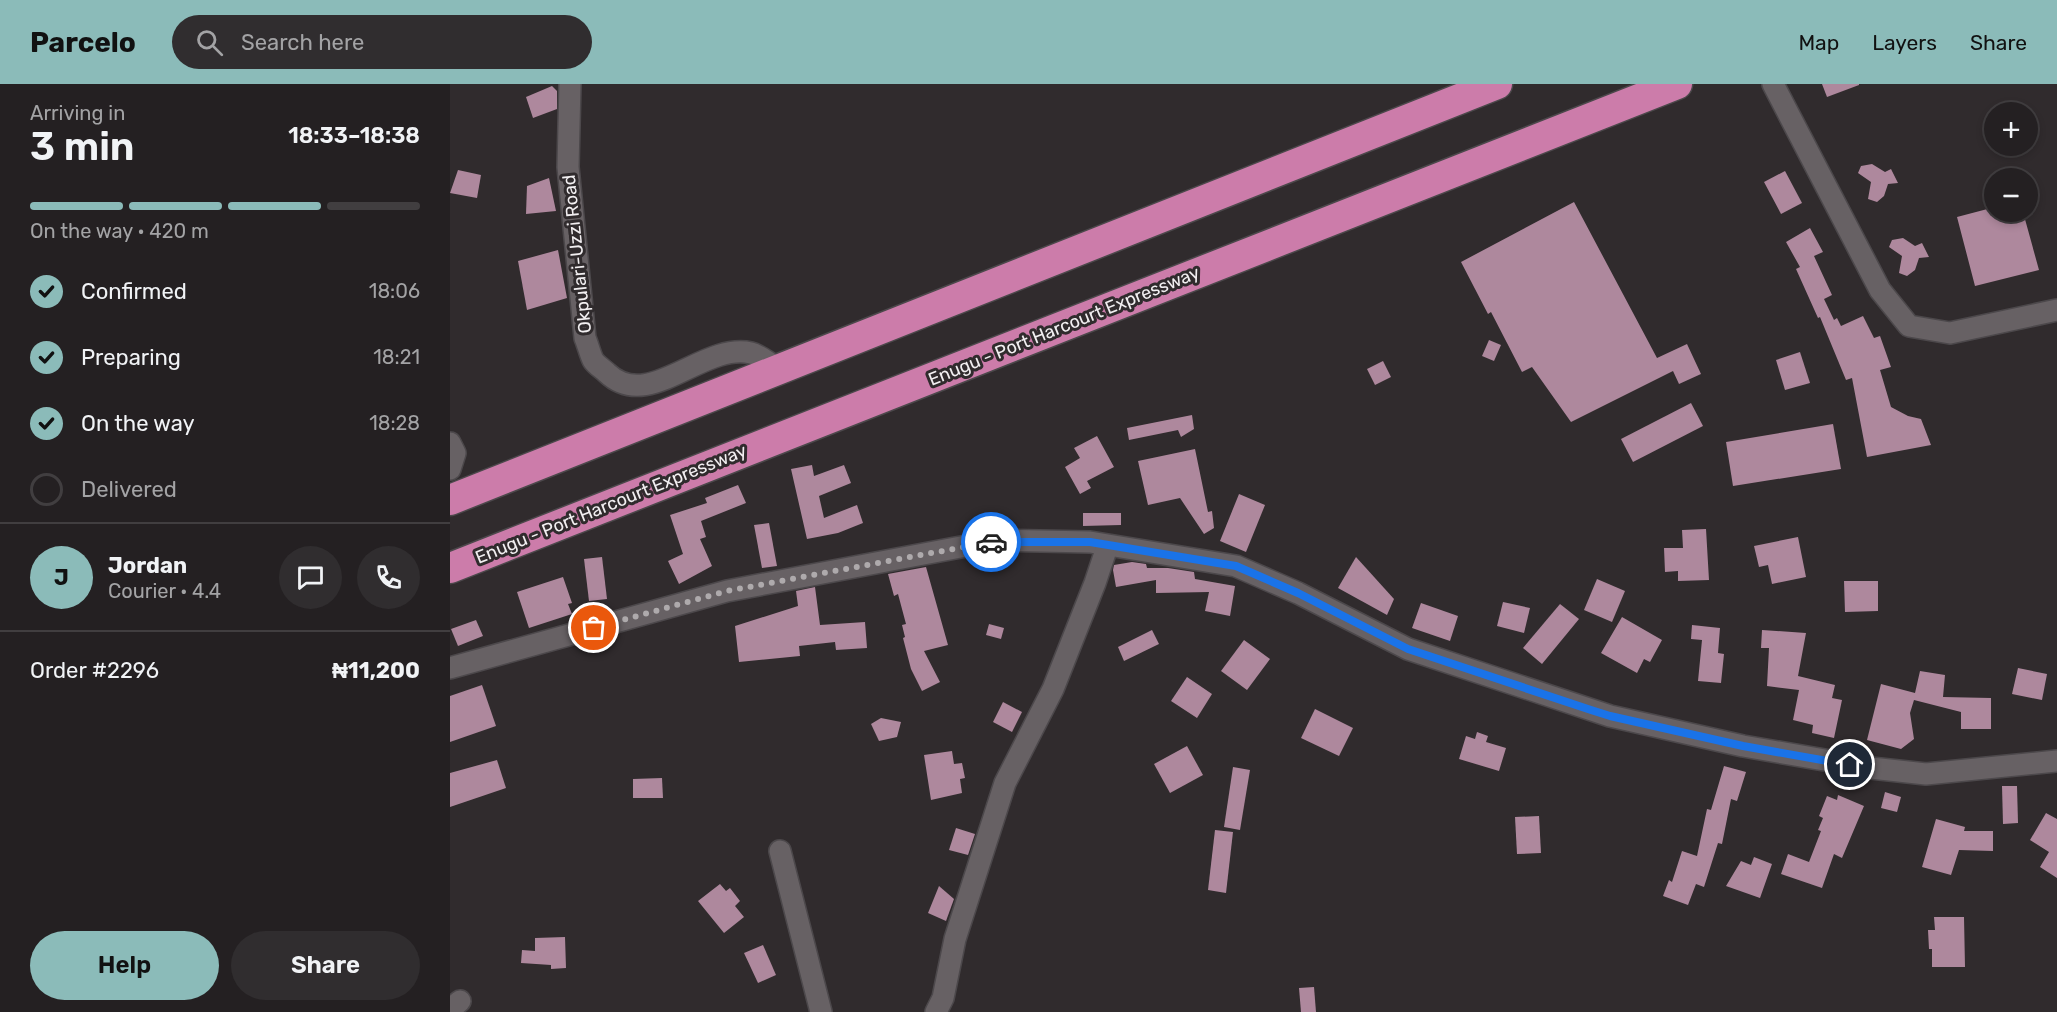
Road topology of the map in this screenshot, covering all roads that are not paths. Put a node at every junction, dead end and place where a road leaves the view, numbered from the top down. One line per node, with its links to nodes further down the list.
1 (570, 84): 6 (street, Okpulari-Uzzi Road)
2 (1497, 84): 6 (highway)
3 (1677, 84): 11 (highway, Enugu - Port Harcourt Expressway)
4 (1773, 84): 5 (street)
5 (2057, 310)
6 (778, 369): 9 (highway)
7 (450, 443): 8 (street)
8 (450, 469)
9 (450, 500)
10 (1107, 546): 12 (street); 13 (street); 16 (street)
11 (450, 568)
12 (450, 668)
13 (2057, 761)
14 (780, 851): 15 (street)
15 (821, 1012)
16 (936, 1012)

